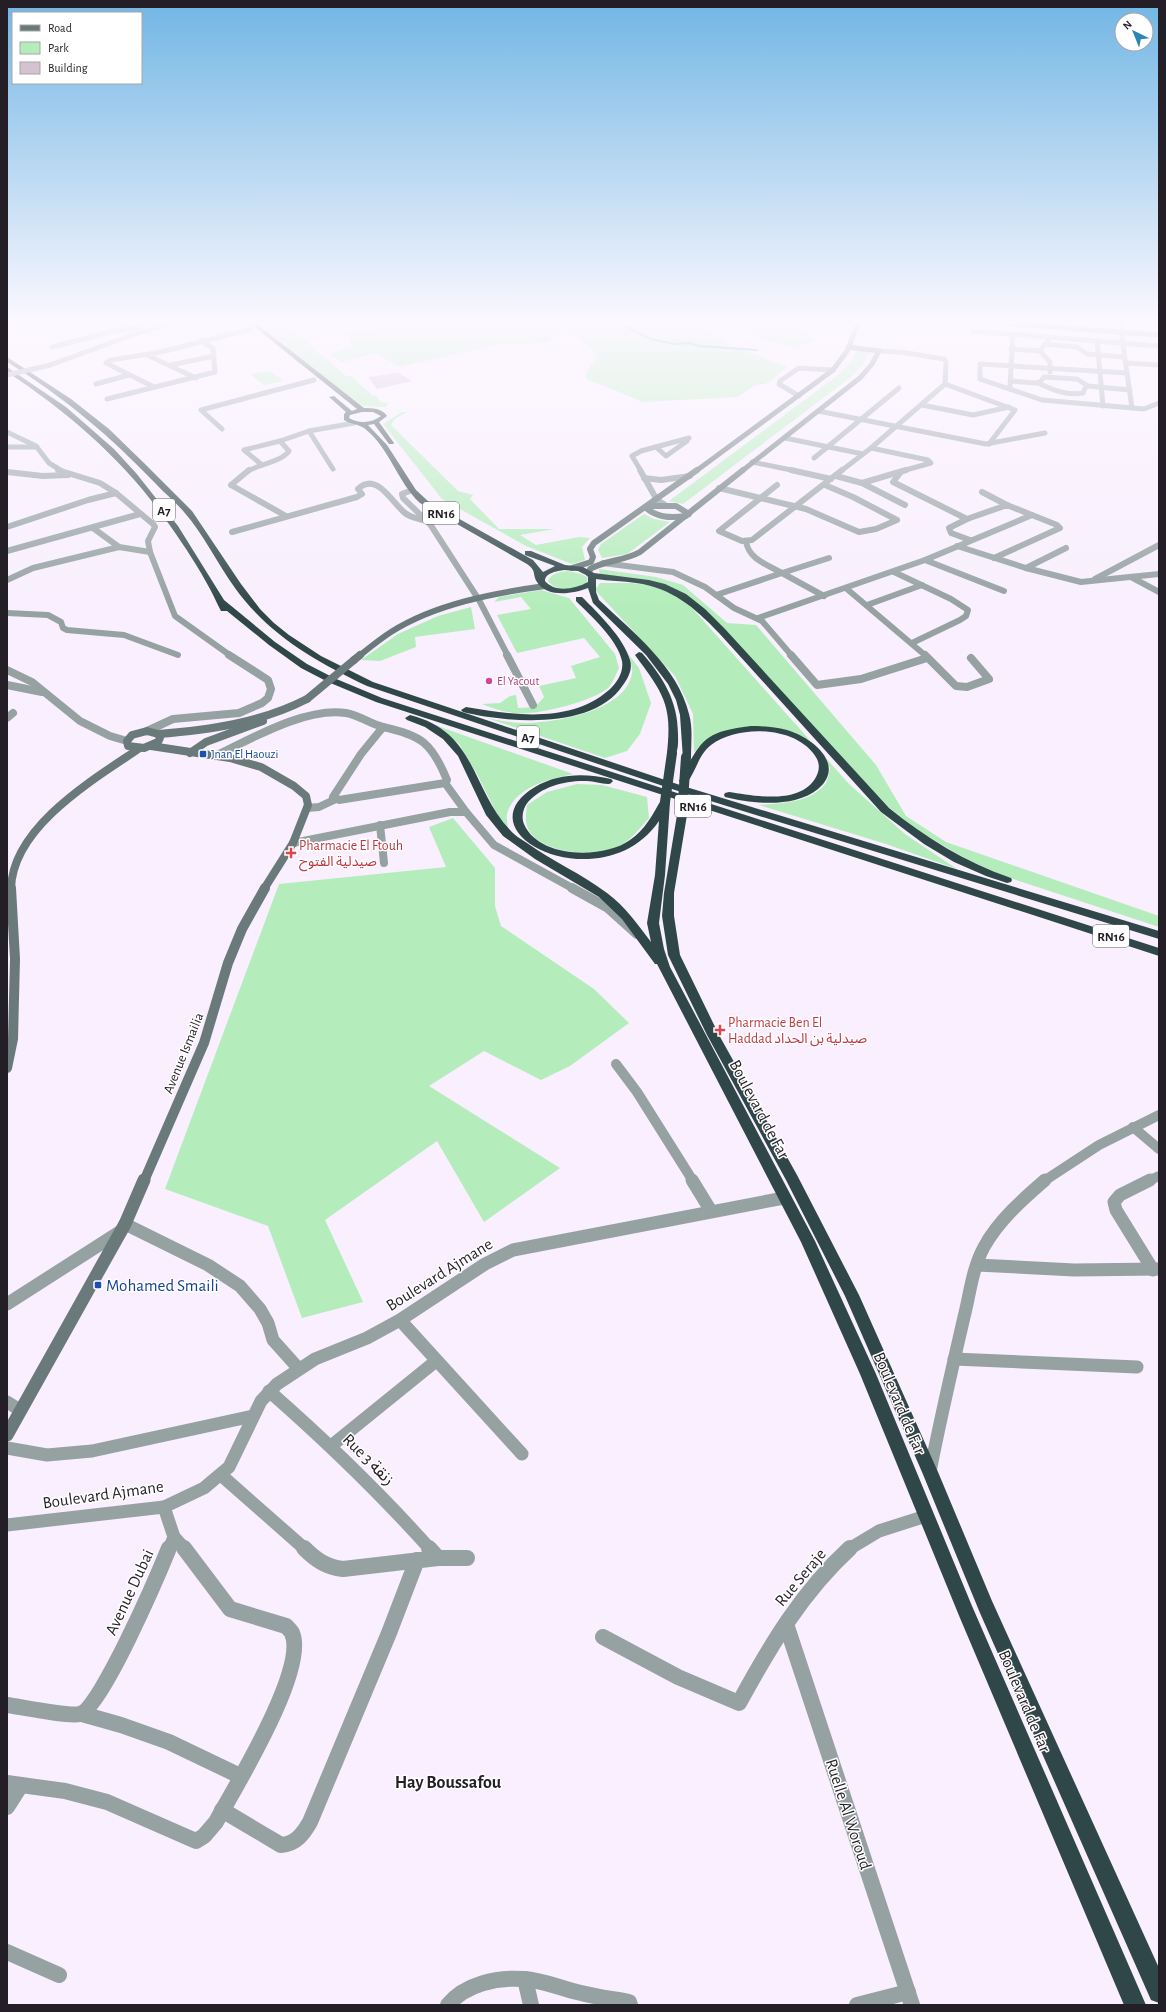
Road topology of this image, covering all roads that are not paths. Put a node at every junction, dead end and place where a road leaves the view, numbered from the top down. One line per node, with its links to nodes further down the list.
1 (77, 418): 95 (highway, A7)
2 (93, 418): 92 (highway, A7)
3 (210, 418): 15 (street)
4 (345, 418): 13 (highway, RN16)
5 (383, 418): 12 (highway)
6 (769, 418): 35 (street)
7 (810, 418): 19 (street)
8 (855, 418): 11 (street)
9 (906, 418): 14 (street)
10 (1010, 418): 21 (street)
11 (861, 419): 14 (street); 22 (street)
12 (376, 422): 13 (highway); 75 (highway, RN16)
13 (357, 423): 16 (street); 42 (highway, RN16)
14 (896, 426): 21 (street); 26 (street)
15 (222, 429)
16 (309, 431): 20 (street); 31 (street)
17 (7, 432): 24 (street)
18 (1045, 433): 21 (street)
19 (785, 438): 22 (street); 29 (street)
20 (280, 441): 30 (street); 30 (street)
21 (989, 444)
22 (827, 446): 27 (street); 28 (street)
23 (7, 447): 24 (street)
24 (37, 447): 34 (street)
25 (656, 447): 25 (street); 36 (street)
26 (871, 448): 27 (street); 33 (street)
27 (863, 454): 37 (street)
28 (814, 458)
29 (752, 462): 37 (street); 41 (street)
30 (262, 464): 55 (street)
31 (333, 469)
32 (7, 472): 34 (street)
33 (901, 472): 38 (street); 56 (street)
34 (72, 475): 44 (street)
35 (690, 476): 36 (street); 46 (street)
36 (644, 478): 46 (street)
37 (834, 478): 38 (street); 40 (street)
38 (862, 483): 48 (street)
39 (777, 485): 45 (street)
40 (825, 485): 50 (street); 50 (street)
41 (719, 488): 45 (street); 53 (street)
42 (412, 490): 57 (street); 84 (highway, RN16)
43 (982, 492): 49 (street)
44 (116, 493): 52 (street); 58 (street)
45 (761, 498): 50 (street); 62 (street)
46 (657, 500): 47 (street); 51 (street)
47 (664, 504): 51 (street); 53 (street)
48 (905, 505)
49 (1007, 505): 54 (street); 56 (street)
50 (795, 506): 62 (street)
51 (647, 507): 53 (street); 75 (street)
52 (140, 514): 59 (street); 68 (street)
53 (687, 515): 71 (street)
54 (1032, 515): 61 (street); 70 (street)
55 (286, 516): 57 (street); 60 (street)
56 (967, 519): 61 (street)
57 (427, 521): 94 (street)
58 (7, 526)
59 (93, 528): 65 (street); 67 (street)
60 (232, 532)
61 (970, 540): 64 (street)
62 (746, 541): 78 (street)
63 (1159, 545): 83 (street)
64 (957, 546): 70 (street); 72 (street)
65 (120, 547): 68 (street); 82 (street)
66 (1066, 548): 76 (street)
67 (7, 551)
68 (150, 552): 108 (street)
69 (829, 558): 78 (street)
70 (994, 558): 76 (street)
71 (625, 559): 73 (street); 74 (street)
72 (925, 560): 77 (street); 88 (street)
73 (602, 563): 74 (street); 80 (street)
74 (629, 566): 90 (street)
75 (569, 568): 80 (highway, RN16); 84 (highway)
76 (1026, 568): 83 (street)
77 (894, 572): 85 (street); 86 (street)
78 (782, 573): 90 (street); 91 (street)
79 (1159, 574): 81 (street)
80 (590, 577): 87 (highway, RN16); 119 (highway, RN16, bridge); 129 (highway, RN16)
81 (1131, 577): 83 (street); 89 (street)
82 (7, 580)
83 (1090, 581)
84 (542, 582): 87 (highway, RN16); 94 (street)
85 (922, 585): 96 (street); 99 (street)
86 (847, 589): 91 (street); 96 (street)
87 (565, 591): 93 (highway, RN16)
88 (1004, 591)
89 (1159, 592)
90 (716, 595): 98 (street)
91 (824, 596): 98 (street)
92 (245, 597): 93 (highway); 118 (highway, A7)
93 (579, 599): 123 (highway, RN16, bridge)
94 (479, 600): 106 (street); 107 (street, bridge)
95 (222, 602): 128 (highway, A7); 130 (highway)
96 (867, 606): 99 (street)
97 (7, 613): 100 (street)
98 (758, 618): 101 (street)
99 (912, 643): 101 (street)
100 (178, 655)
101 (927, 658): 102 (street)
102 (971, 658)
103 (7, 670): 105 (street)
104 (7, 684): 105 (street)
105 (44, 692): 112 (street)
106 (533, 705)
107 (273, 714): 111 (street); 115 (street)
108 (165, 722): 110 (street); 111 (street)
109 (384, 726): 116 (street); 120 (street); 121 (street)
110 (147, 731): 111 (street); 112 (street)
111 (158, 737): 113 (street); 115 (street)
112 (129, 741): 114 (street); 117 (street)
113 (151, 746): 114 (street); 115 (street)
114 (140, 748): 117 (street)
115 (186, 752): 116 (street)
116 (215, 756): 122 (street)
117 (109, 769): 133 (street)
118 (647, 775): 119 (highway); 129 (highway, A7)
119 (684, 781): 159 (highway, Boulevard de Far / RN16, bridge)
120 (445, 783): 121 (street); 124 (street)
121 (336, 799): 122 (street)
122 (308, 808): 126 (street, Avenue Ismailia)
123 (664, 809): 128 (highway, RN16); 132 (highway, Boulevard de Far)
124 (466, 812): 125 (street); 130 (street)
125 (380, 825): 126 (street); 127 (street)
126 (292, 843): 142 (street, Avenue Ismailia)
127 (384, 863)
128 (1063, 919): 131 (highway, RN16)
129 (1159, 934)
130 (643, 940): 132 (highway)
131 (1159, 952)
132 (664, 967): 140 (highway, Boulevard de Far)
133 (10, 1027): 135 (street)
134 (616, 1064): 141 (street)
135 (7, 1068)
136 (1159, 1115): 137 (street)
137 (1133, 1127): 138 (street); 143 (street)
138 (1159, 1150)
139 (1159, 1176): 144 (street)
140 (784, 1198): 141 (street, Boulevard Ajmane); 162 (highway, Boulevard de Far)
141 (711, 1211): 146 (street, Boulevard Ajmane)
142 (123, 1227): 145 (street); 150 (street); 153 (street, Avenue Ismailia)
143 (977, 1265): 144 (street); 147 (street)
144 (1156, 1269)
145 (7, 1304)
146 (400, 1320): 148 (street); 150 (street, Boulevard Ajmane)
147 (954, 1360): 149 (street); 159 (street)
148 (436, 1361): 156 (street); 158 (street)
149 (1137, 1367)
150 (298, 1369): 151 (street, Boulevard Ajmane)
151 (269, 1391): 154 (street, Boulevard Ajmane); 156 (street, Rue 3 زنقة)
152 (7, 1402): 153 (street)
153 (20, 1410): 155 (street, Avenue Ismailia)
154 (253, 1416): 157 (street); 160 (street, Boulevard Ajmane)
155 (7, 1435)
156 (331, 1446): 165 (street, Rue 3 زنقة)
157 (7, 1448)
158 (522, 1454)
159 (930, 1472): 179 (highway, Boulevard de Far)
160 (221, 1475): 161 (street, Boulevard Ajmane); 167 (street)
161 (164, 1506): 163 (street, Boulevard Ajmane); 164 (street)
162 (926, 1516): 168 (street, Rue Seraje); 185 (highway, Boulevard de Far)
163 (7, 1525)
164 (174, 1537): 171 (street, Avenue Dubai); 172 (street)
165 (438, 1558): 166 (street); 167 (street)
166 (467, 1558)
167 (417, 1560): 175 (street)
168 (786, 1624): 169 (street, Rue Seraje); 180 (street, Ruelle Al Woroud)
169 (603, 1637)
170 (7, 1705): 171 (street)
171 (82, 1714): 172 (street)
172 (240, 1776): 175 (street)
173 (14, 1784): 174 (street); 175 (street)
174 (7, 1807)
175 (222, 1810)
176 (7, 1952): 177 (street)
177 (59, 1975)
178 (525, 1979): 181 (street); 182 (street); 183 (street)
179 (1159, 1992)
180 (910, 1998): 184 (street)
181 (629, 2004)
182 (448, 2005)
183 (531, 2005)
184 (856, 2005)
185 (1135, 2005)

